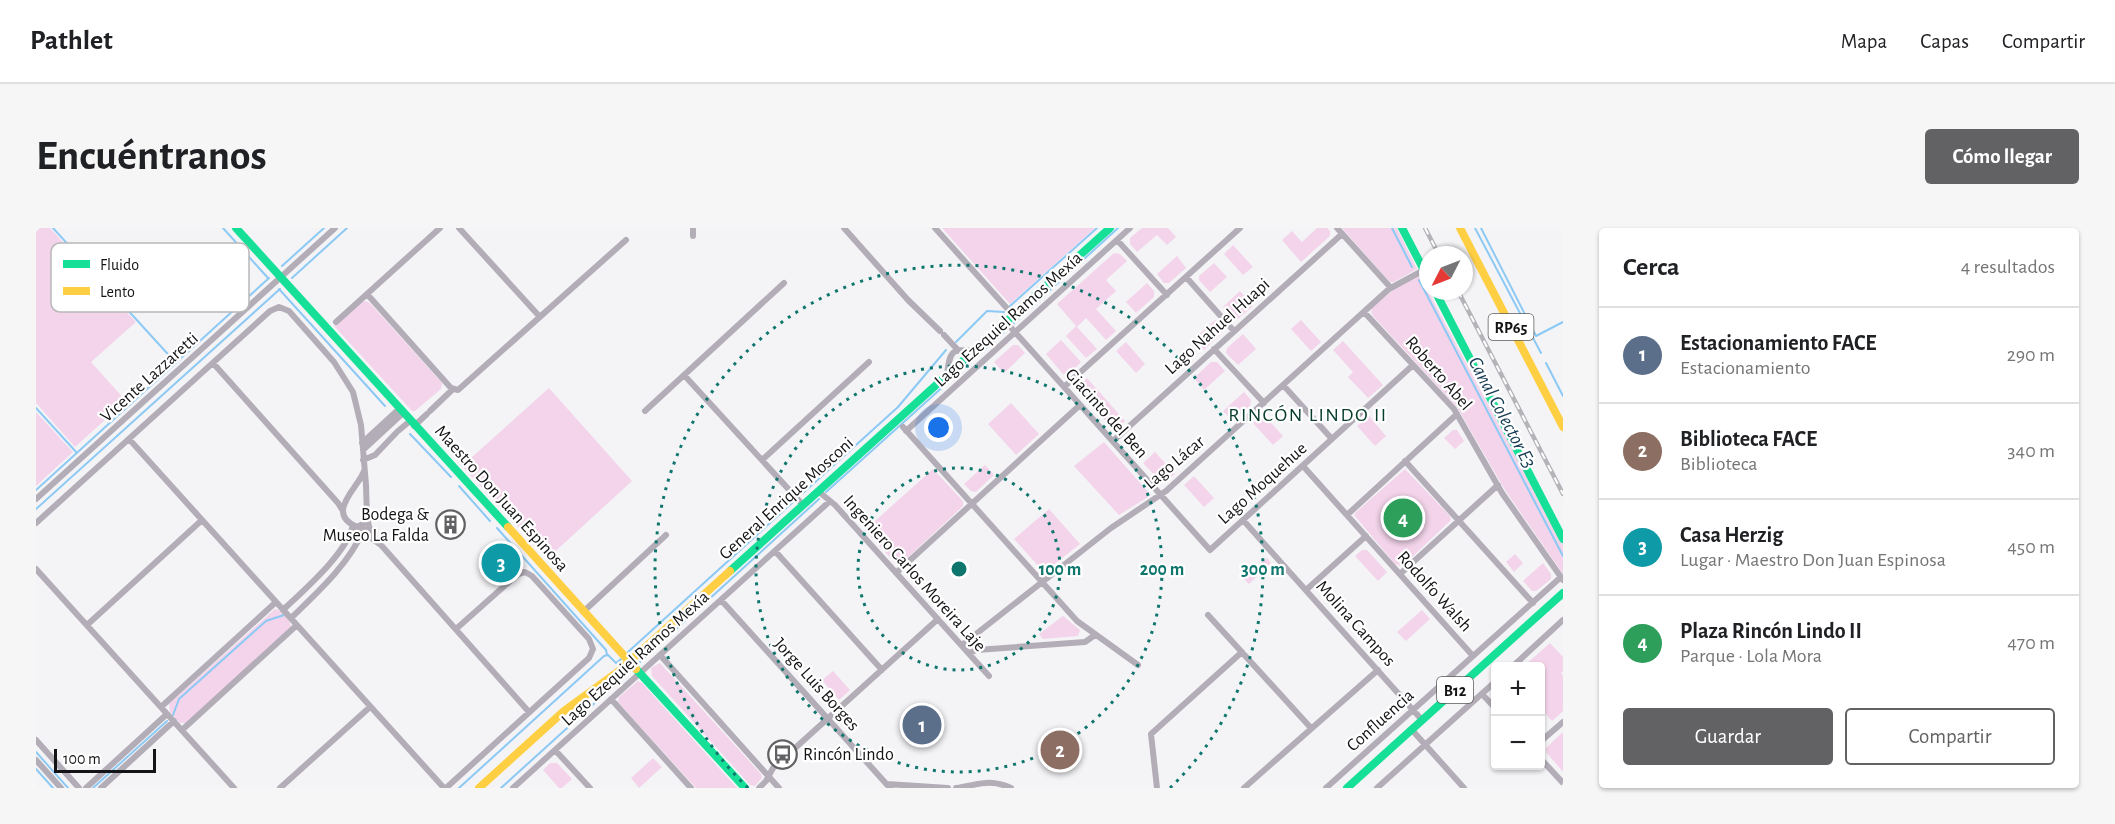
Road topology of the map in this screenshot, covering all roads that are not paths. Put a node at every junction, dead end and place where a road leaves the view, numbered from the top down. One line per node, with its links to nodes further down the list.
1 (236, 228): 21 (main road, Maestro Don Juan Espinosa)
2 (335, 228): 21 (street, Vicente Lazzaretti)
3 (440, 228): 24 (street)
4 (459, 228): 31 (street)
5 (693, 228): 15 (street)
6 (844, 228): 36 (street)
7 (935, 228): 30 (street)
8 (1110, 228): 30 (main road, General Enrique Mosconi)
9 (1130, 228): 17 (street, Lago Ezequiel Ramos Mexía)
10 (1240, 228): 19 (street)
11 (1337, 228): 14 (street)
12 (1402, 228): 18 (main road)
13 (1460, 228): 53 (main road, RP65)
14 (1342, 234): 23 (street); 34 (street, Lago Nahuel Huapi)
15 (693, 236)
16 (626, 240): 31 (street)
17 (1117, 240): 25 (street); 35 (street, Lago Ezequiel Ramos Mexía)
18 (1419, 261)
19 (1186, 277): 25 (street); 34 (street)
20 (1419, 277): 23 (street, Lago Lácar)
21 (280, 278): 27 (street, Vicente Lazzaretti); 49 (main road, Maestro Don Juan Espinosa)
22 (784, 283): 42 (street)
23 (1391, 288): 29 (street, Lago Lácar)
24 (366, 294): 32 (street); 46 (street)
25 (1167, 294): 45 (street)
26 (1440, 300): 83 (main road)
27 (249, 306)
28 (242, 312): 68 (street, Vicente Lazzaretti)
29 (1364, 312): 41 (street, Roberto Abel); 44 (street, Lago Lácar)
30 (1013, 315): 33 (main road, General Enrique Mosconi)
31 (540, 317): 46 (street)
32 (336, 322)
33 (1006, 322): 35 (street, Giacinto del Ben); 38 (main road, General Enrique Mosconi)
34 (1234, 331): 37 (street, Lago Nahuel Huapi)
35 (1015, 333): 45 (street, Giacinto del Ben); 70 (street, Lago Ezequiel Ramos Mexía)
36 (957, 349): 38 (street); 43 (street)
37 (1214, 349): 47 (street); 56 (street, Lago Nahuel Huapi)
38 (974, 351): 43 (main road, General Enrique Mosconi)
39 (869, 362): 59 (street)
40 (213, 363): 54 (street); 57 (street); 64 (street)
41 (1413, 365): 51 (street, Roberto Abel); 55 (street, Lago Moquehue)
42 (684, 375): 50 (street); 59 (street)
43 (947, 375): 66 (main road, General Enrique Mosconi)
44 (1283, 385): 47 (street, Lago Lácar); 55 (street)
45 (1064, 387): 48 (street, Giacinto del Ben)
46 (453, 389): 52 (street)
47 (1264, 403): 67 (street, Lago Lácar)
48 (1080, 405): 56 (street, Giacinto del Ben); 70 (street)
49 (401, 411): 52 (main road, Maestro Don Juan Espinosa); 57 (street)
50 (645, 411)
51 (1457, 414): 60 (street); 63 (street, Roberto Abel)
52 (412, 423): 58 (street); 98 (main road, Maestro Don Juan Espinosa)
53 (1563, 427)
54 (129, 439): 75 (street); 78 (street)
55 (1332, 439): 61 (street, Lago Moquehue)
56 (1113, 441): 67 (street, Giacinto del Ben)
57 (362, 446): 58 (street)
58 (363, 460): 62 (street)
59 (762, 460): 71 (street)
60 (1405, 461): 73 (street); 77 (street)
61 (1303, 466): 73 (street, Rodolfo Walsh); 76 (street, Lago Moquehue)
62 (364, 471): 65 (street); 74 (street)
63 (1498, 485): 77 (street); 90 (street, Roberto Abel)
64 (325, 488): 65 (street); 72 (street)
65 (351, 491): 72 (street)
66 (818, 491): 69 (street, Ingeniero Carlos Moreira Laje); 71 (main road, General Enrique Mosconi)
67 (1161, 495): 86 (street, Giacinto del Ben); 91 (street, Lago Lácar)
68 (36, 499)
69 (830, 501): 85 (street, Lago Ezequiel Ramos Mexía); 88 (street, Ingeniero Carlos Moreira Laje)
70 (972, 504): 88 (street); 91 (street)
71 (803, 505): 112 (main road, General Enrique Mosconi)
72 (344, 513): 79 (street)
73 (1347, 515): 82 (street, Rodolfo Walsh)
74 (366, 518): 79 (street); 80 (street); 84 (street)
75 (202, 520): 95 (street); 103 (street)
76 (1243, 520): 86 (street, Lago Moquehue); 92 (street, Molina Campos)
77 (1458, 520): 89 (street); 96 (street)
78 (36, 523)
79 (353, 525): 80 (street); 97 (street)
80 (363, 532): 84 (street); 100 (street)
81 (666, 535): 98 (street)
82 (1366, 536): 89 (street, Rodolfo Walsh); 92 (street)
83 (1563, 539)
84 (381, 545): 105 (street)
85 (775, 550): 94 (street, Lago Ezequiel Ramos Mexía); 115 (street)
86 (1210, 550)
87 (36, 569): 103 (street)
88 (896, 573): 101 (street, Ingeniero Carlos Moreira Laje)
89 (1400, 574): 111 (street, Rodolfo Walsh)
90 (1562, 578): 96 (street, Confluencia)
91 (1042, 582): 106 (street); 107 (street, Lago Lácar)
92 (1306, 590): 116 (street, Molina Campos)
93 (1563, 593): 129 (main road, B12)
94 (720, 600): 110 (street, Lago Ezequiel Ramos Mexía); 128 (street, Jorge Luis Borges)
95 (276, 602): 97 (street); 123 (street)
96 (1533, 603): 111 (street, Confluencia)
97 (283, 610): 100 (street)
98 (583, 612): 112 (main road, Maestro Don Juan Espinosa)
99 (1208, 615): 108 (street)
100 (291, 618): 104 (street)
101 (938, 619): 107 (street, Ingeniero Carlos Moreira Laje); 115 (street)
102 (1563, 620): 113 (street)
103 (87, 625): 123 (street)
104 (297, 625): 124 (street); 134 (street)
105 (456, 629): 126 (street); 126 (street)
106 (1095, 635): 109 (street); 114 (street)
107 (962, 645): 109 (street, Ingeniero Carlos Moreira Laje)
108 (1242, 652): 132 (street); 163 (street)
109 (969, 653): 118 (street, Ingeniero Carlos Moreira Laje)
110 (660, 655): 117 (street, Lago Ezequiel Ramos Mexía); 141 (street)
111 (1473, 656): 125 (street, Confluencia)
112 (629, 662): 117 (main road, Maestro Don Juan Espinosa); 153 (main road, General Enrique Mosconi)
113 (1516, 662)
114 (1138, 665)
115 (882, 670): 128 (street)
116 (1378, 670): 125 (street, Molina Campos); 132 (street)
117 (640, 673): 121 (street, Lago Ezequiel Ramos Mexía); 157 (main road, Maestro Don Juan Espinosa)
118 (989, 676)
119 (1491, 686): 120 (street)
120 (1482, 694): 122 (street); 137 (street)
121 (611, 699): 138 (street, Lago Ezequiel Ramos Mexía); 156 (street)
122 (1491, 704)
123 (161, 707): 127 (street)
124 (370, 707): 151 (street); 152 (street)
125 (1414, 710): 129 (street, Molina Campos); 164 (street, Confluencia)
126 (529, 712): 152 (street)
127 (167, 714): 130 (street); 148 (street)
128 (828, 719): 141 (street); 143 (street, Jorge Luis Borges)
129 (1422, 720): 133 (main road, B12)
130 (174, 721): 134 (street); 149 (street)
131 (1563, 722): 135 (street)
132 (1311, 728): 145 (street)
133 (1412, 729): 137 (street); 165 (main road, B12)
134 (182, 730): 150 (street)
135 (1545, 738)
136 (36, 740): 147 (street)
137 (1425, 744): 166 (street); 167 (street)
138 (555, 750): 154 (street, Lago Ezequiel Ramos Mexía); 155 (street)
139 (36, 760): 146 (street)
140 (1545, 763): 142 (street)
141 (768, 776): 158 (street); 159 (street)
142 (1563, 783)
143 (889, 786): 160 (street)
144 (977, 786): 161 (street); 162 (street)
145 (1247, 787)
146 (61, 788)
147 (79, 788)
148 (86, 788)
149 (101, 788)
150 (234, 788)
151 (280, 788)
152 (445, 788)
153 (479, 788)
154 (513, 788)
155 (590, 788)
156 (691, 788)
157 (745, 788)
158 (759, 788)
159 (779, 788)
160 (948, 788)
161 (956, 788)
162 (1011, 788)
163 (1157, 788)
164 (1326, 788)
165 (1347, 788)
166 (1377, 788)
167 (1464, 788)

